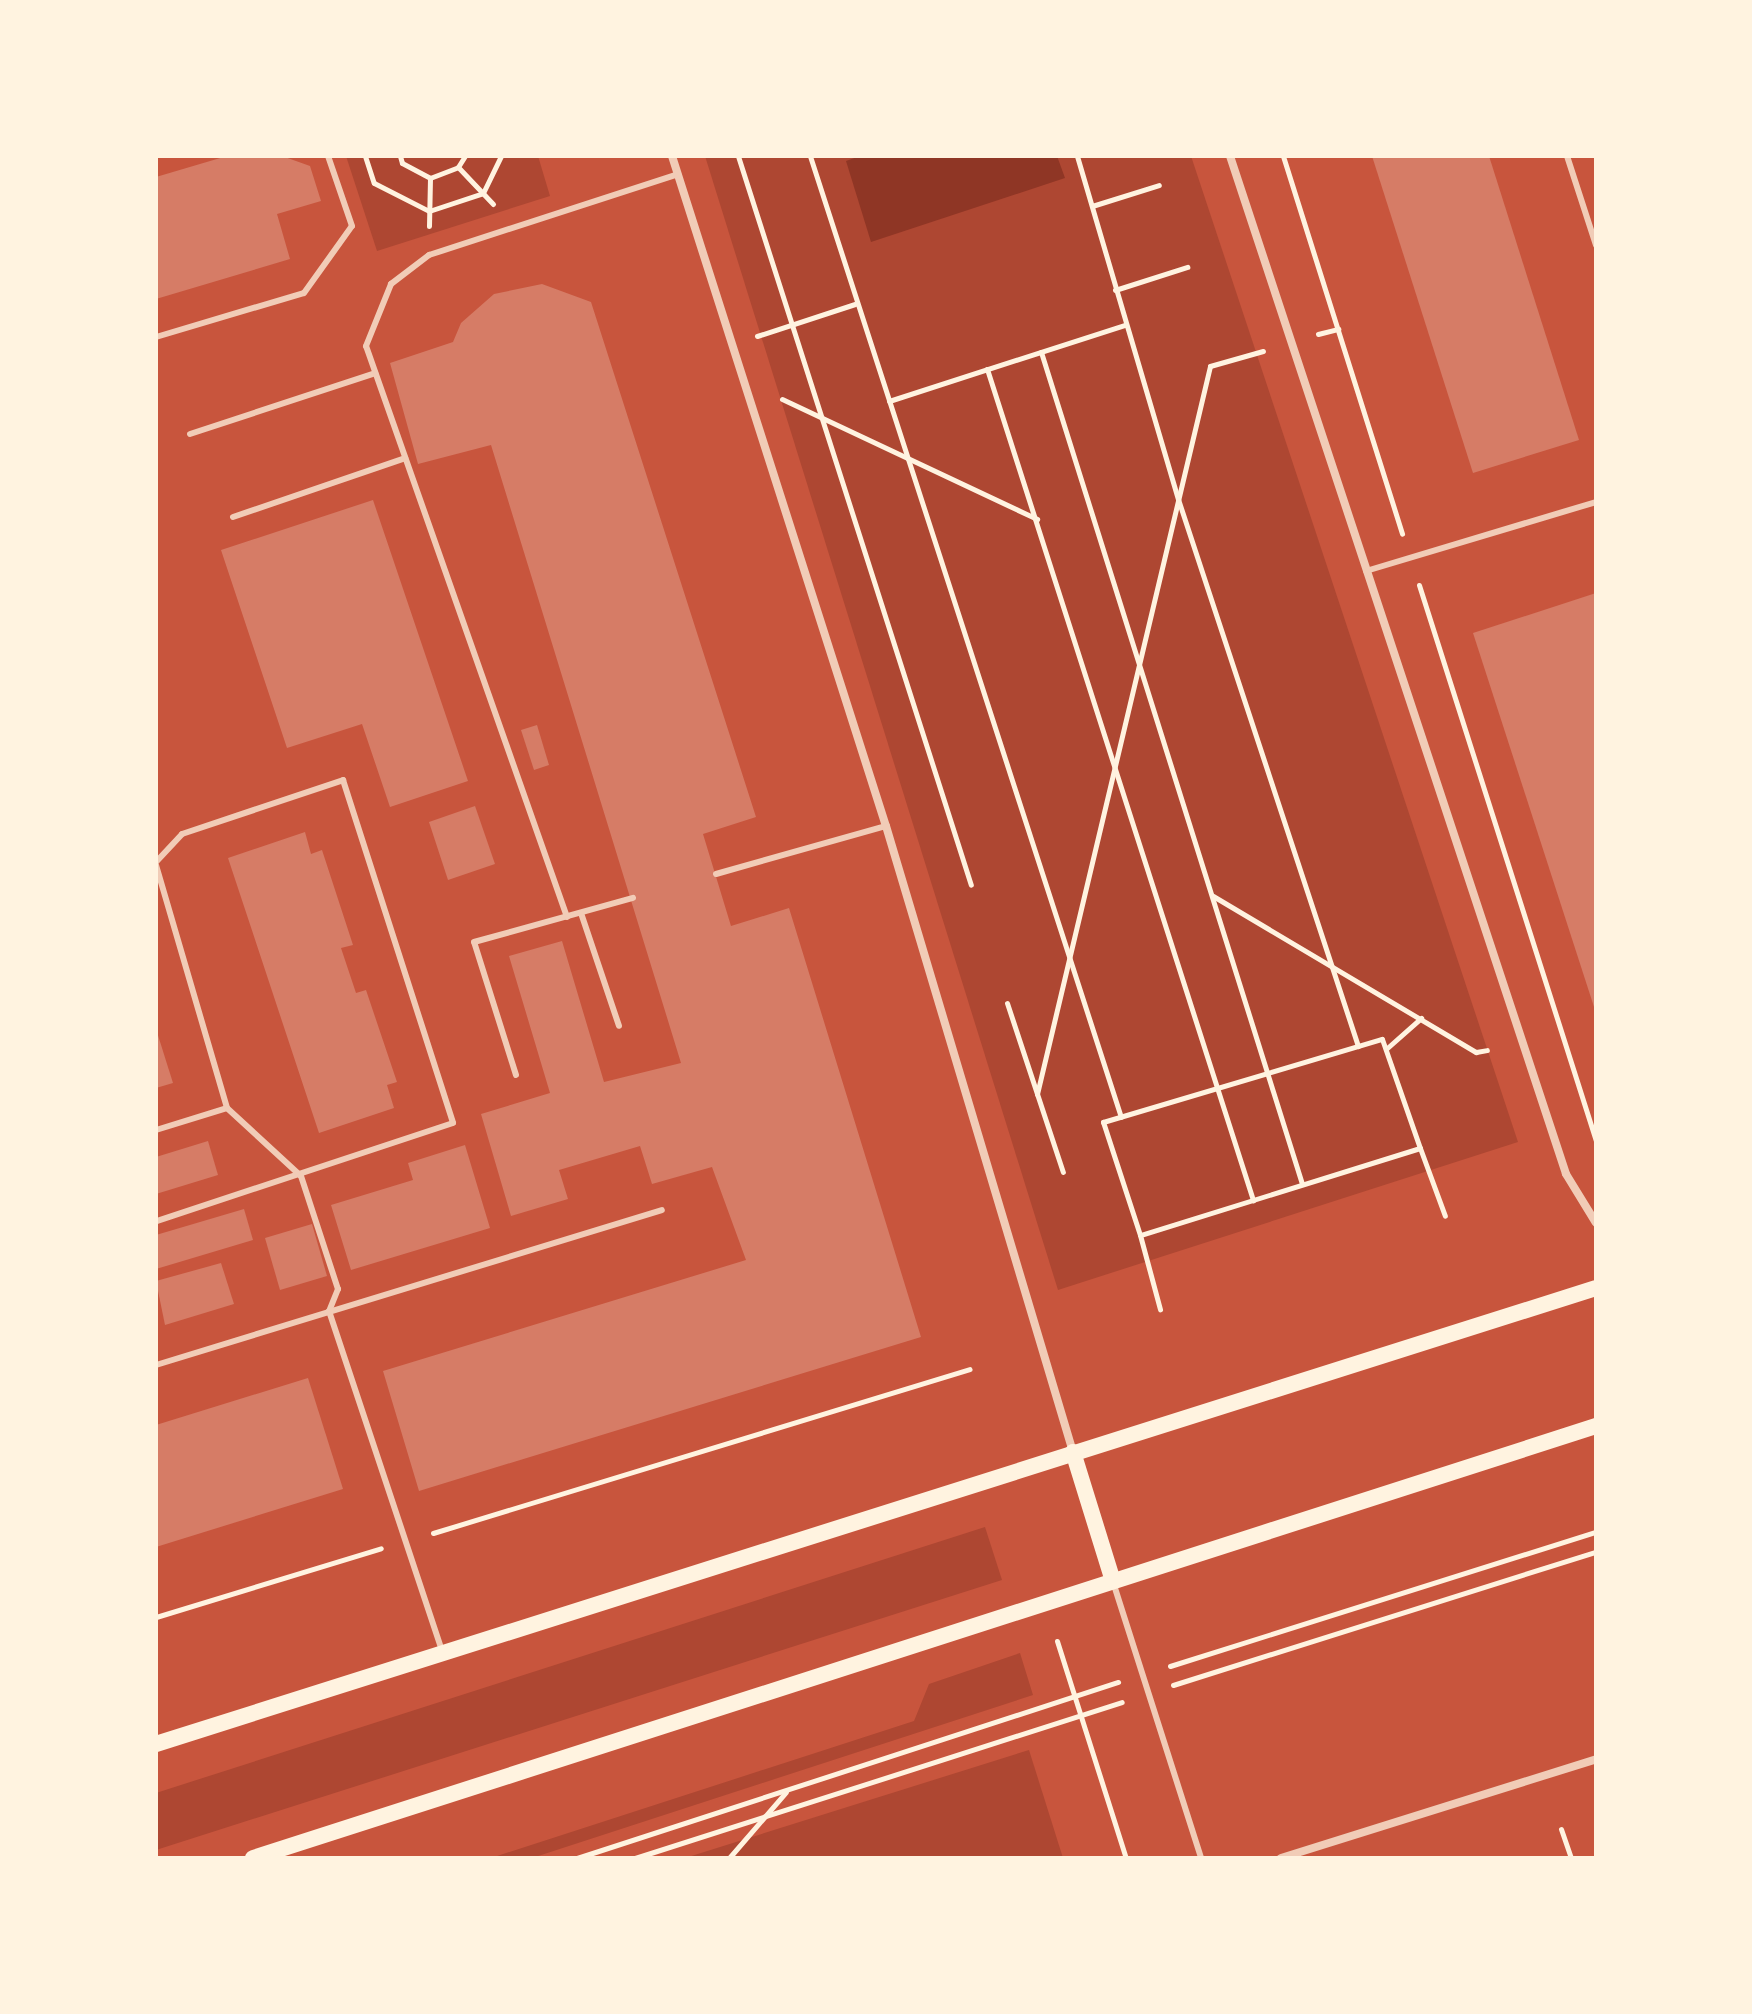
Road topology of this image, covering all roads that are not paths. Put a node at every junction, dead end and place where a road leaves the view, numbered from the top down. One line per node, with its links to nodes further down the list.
1 (328, 156): 7 (lane)
2 (672, 156): 5 (street)
3 (1230, 156): 13 (street)
4 (1567, 156): 6 (lane)
5 (678, 174): 8 (lane); 14 (street)
6 (1596, 245)
7 (156, 337)
8 (375, 373): 9 (lane); 10 (lane)
9 (190, 434)
10 (405, 458): 12 (lane); 21 (lane)
11 (1596, 502): 13 (lane)
12 (233, 517)
13 (1365, 572): 29 (street)
14 (886, 826): 16 (lane); 34 (street)
15 (156, 863): 18 (lane); 26 (lane)
16 (716, 874)
17 (633, 898): 20 (lane)
18 (165, 900): 19 (lane); 24 (lane)
19 (156, 902)
20 (581, 913): 21 (lane); 22 (lane)
21 (567, 917): 23 (lane)
22 (619, 1026)
23 (516, 1075)
24 (227, 1108): 25 (lane); 26 (lane)
25 (156, 1130)
26 (301, 1176): 28 (lane); 31 (lane)
27 (662, 1210): 31 (lane)
28 (156, 1221)
29 (1596, 1223)
30 (1596, 1288): 34 (main road)
31 (329, 1311): 32 (lane); 36 (lane)
32 (156, 1365)
33 (1596, 1426): 35 (main road)
34 (1073, 1452): 35 (main road); 36 (main road)
35 (1113, 1581): 39 (main road); 40 (lane)
36 (443, 1653): 37 (main road)
37 (156, 1744)
38 (1596, 1759): 41 (street)
39 (253, 1858)
40 (1201, 1858)
41 (1281, 1858)

